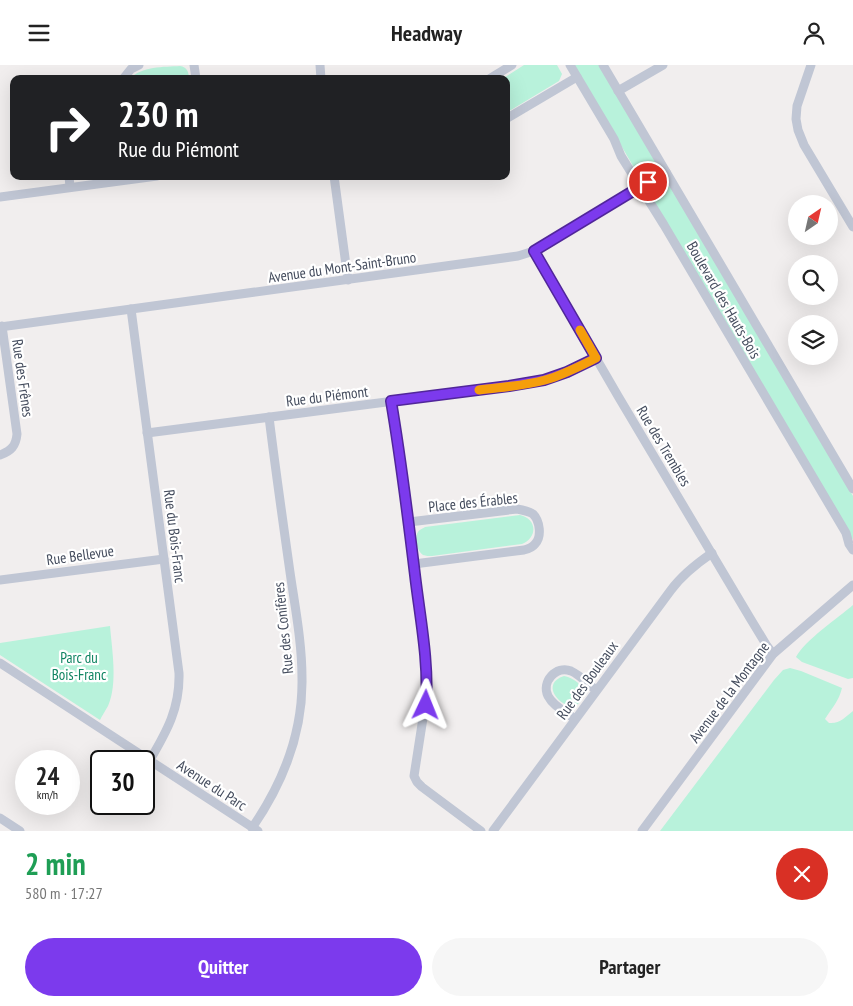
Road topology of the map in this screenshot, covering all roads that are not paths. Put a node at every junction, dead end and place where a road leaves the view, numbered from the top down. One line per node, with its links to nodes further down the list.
1 (139, 65): 7 (street)
2 (512, 65): 8 (street)
3 (570, 65): 9 (street, Boulevard des Hauts-Bois)
4 (603, 65): 10 (street, Boulevard des Hauts-Bois)
5 (663, 65): 10 (street)
6 (811, 65): 19 (street)
7 (126, 75)
8 (496, 75)
9 (577, 77): 11 (street); 17 (street, Boulevard des Hauts-Bois)
10 (618, 91): 12 (street, Boulevard des Hauts-Bois)
11 (510, 117)
12 (666, 172): 17 (street, Avenue du Mont-Saint-Bruno); 29 (street, Boulevard des Hauts-Bois)
13 (69, 180): 16 (street)
14 (125, 180): 16 (street)
15 (335, 180): 21 (street)
16 (70, 187): 18 (street)
17 (640, 187): 20 (street, Avenue du Mont-Saint-Bruno); 31 (street, Boulevard des Hauts-Bois)
18 (0, 197)
19 (853, 227)
20 (534, 251): 21 (street, Avenue du Mont-Saint-Bruno); 24 (street, Rue des Trembles)
21 (348, 280): 22 (street, Avenue du Mont-Saint-Bruno)
22 (131, 309): 23 (street, Avenue du Mont-Saint-Bruno); 27 (street, Rue du Bois-Franc)
23 (1, 327): 28 (street, Rue des Frênes)
24 (596, 358): 25 (street, Rue du Piémont); 32 (street, Rue des Trembles)
25 (391, 401): 26 (street, Rue du Piémont); 30 (street)
26 (269, 417): 27 (street, Rue du Piémont); 45 (street, Rue des Conifères)
27 (147, 433): 33 (street, Rue du Bois-Franc)
28 (0, 455)
29 (853, 489)
30 (409, 522): 34 (street); 34 (street, Place des Érables)
31 (853, 550)
32 (712, 553): 37 (street, Rue des Trembles); 39 (street, Rue des Bouleaux)
33 (164, 559): 35 (street, Rue Bellevue); 42 (street, Rue du Bois-Franc)
34 (414, 564): 47 (street)
35 (0, 579)
36 (853, 585): 37 (street, Avenue de la Montagne)
37 (773, 654): 49 (street, Avenue de la Montagne)
38 (0, 663): 41 (street, Avenue du Parc)
39 (596, 690): 40 (street, Rue des Bouleaux); 40 (street)
40 (575, 719): 48 (street, Rue des Bouleaux)
41 (135, 750)
42 (155, 752)
43 (155, 763): 45 (street, Avenue du Parc)
44 (0, 818): 46 (street)
45 (255, 829)
46 (20, 831)
47 (481, 831)
48 (493, 831)
49 (642, 831)

